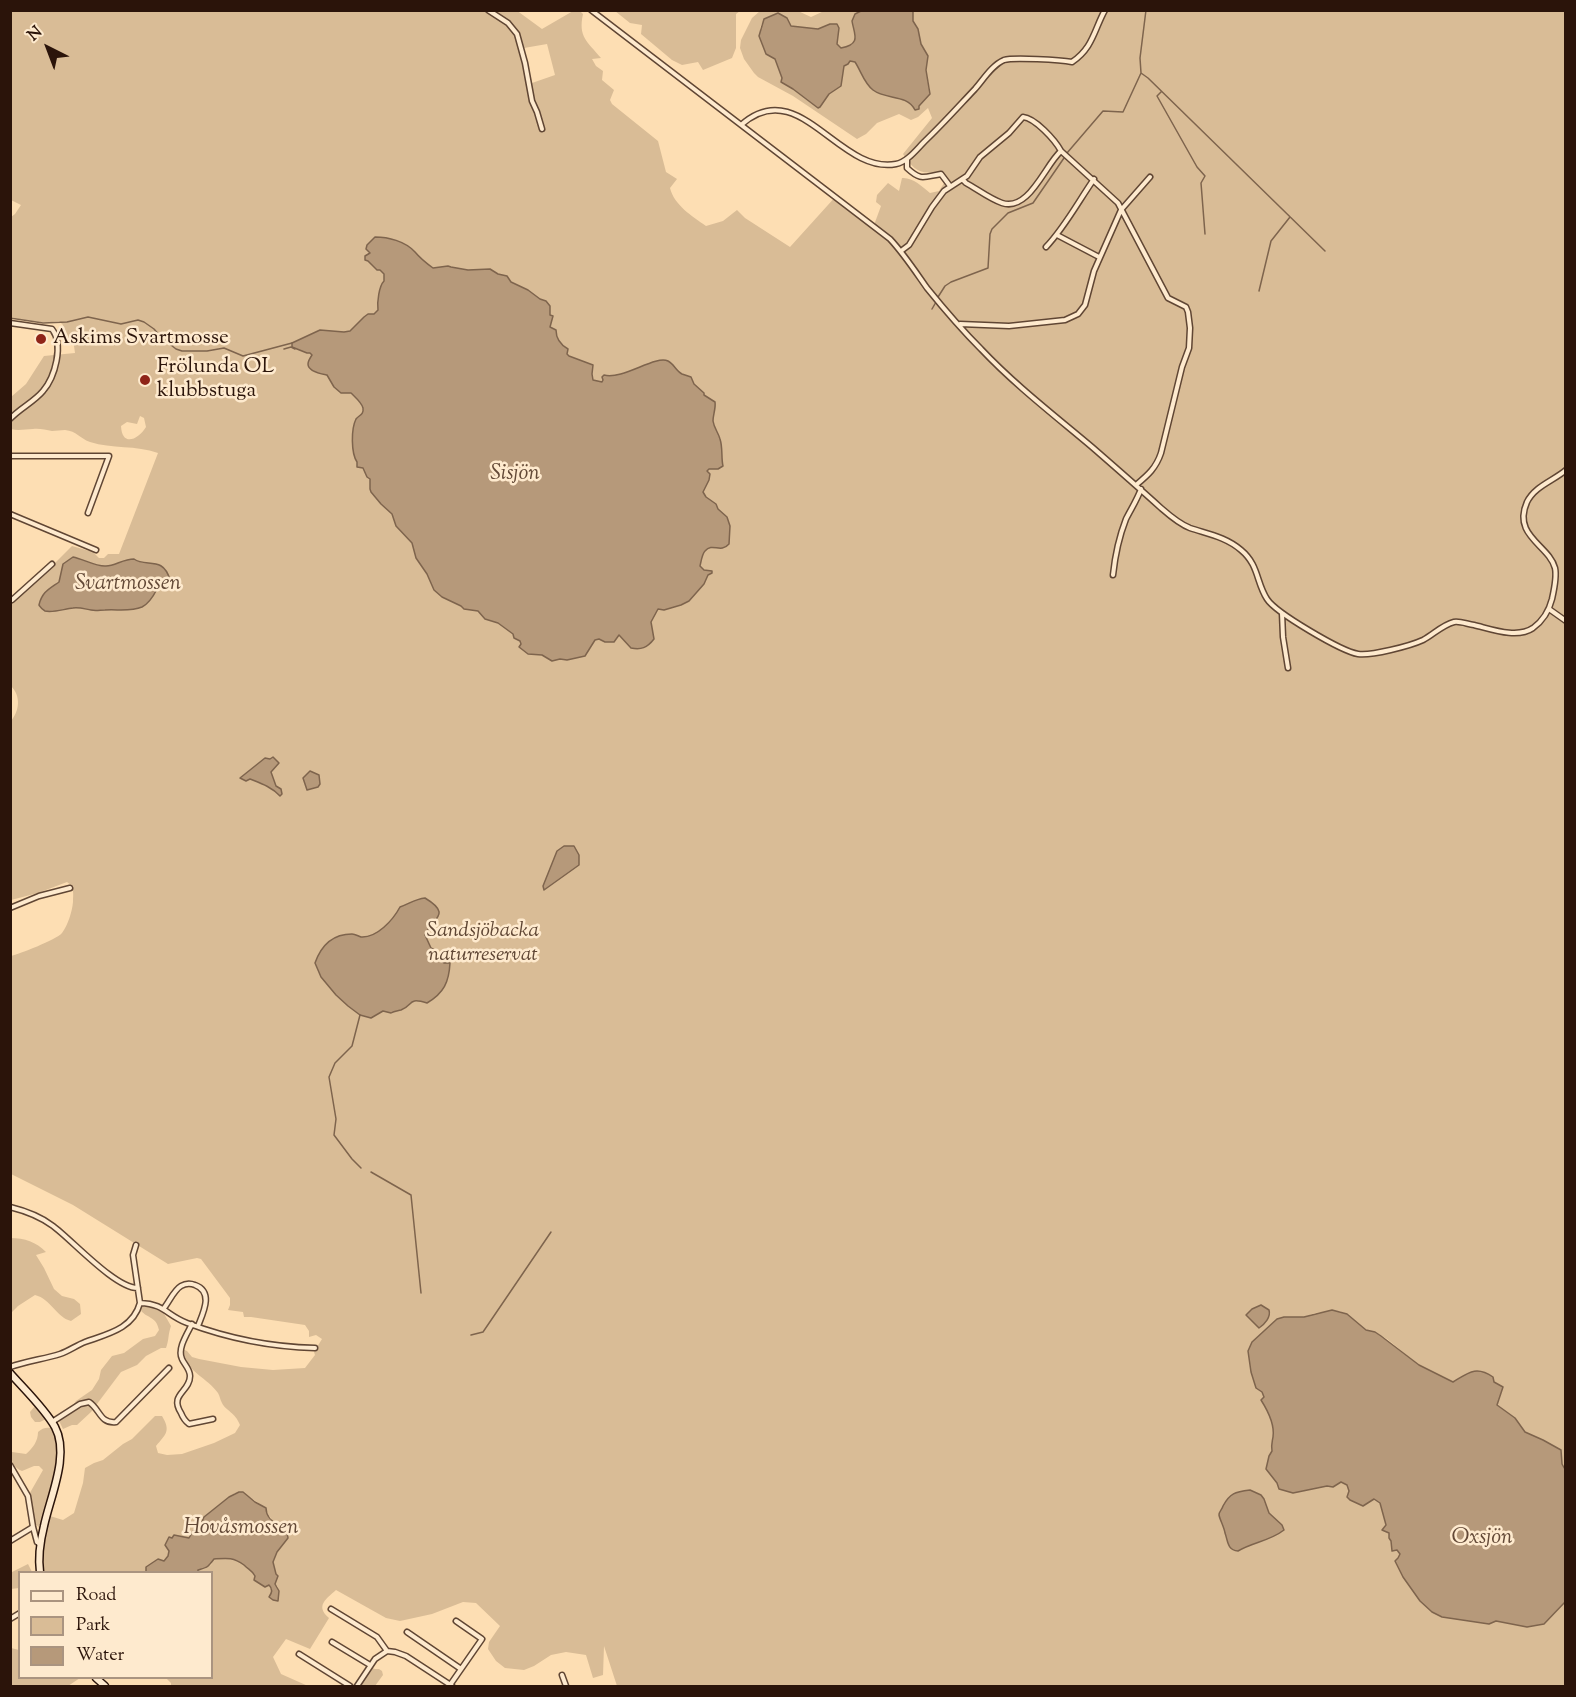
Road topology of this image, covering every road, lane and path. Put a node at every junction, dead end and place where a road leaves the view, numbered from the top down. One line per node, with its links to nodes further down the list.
1 (488, 10): 5 (street)
2 (591, 10): 4 (street)
3 (1105, 10): 7 (street)
4 (741, 125): 7 (street); 15 (street)
5 (542, 129)
6 (1061, 151): 9 (street); 10 (street); 10 (street)
7 (907, 158): 11 (street)
8 (1150, 177): 12 (street)
9 (1094, 179): 12 (street); 13 (street)
10 (963, 180): 11 (street)
11 (950, 186): 15 (street)
12 (1121, 210): 16 (street); 22 (street)
13 (1058, 235): 14 (street); 16 (street)
14 (1046, 247)
15 (901, 251): 18 (street)
16 (1099, 257): 18 (street)
17 (10, 323): 19 (street)
18 (959, 324): 22 (street)
19 (10, 419)
20 (10, 456): 24 (street)
21 (1566, 470): 30 (street)
22 (1136, 485): 23 (street)
23 (1141, 489): 28 (street); 31 (street)
24 (87, 513)
25 (10, 514): 26 (street)
26 (96, 550)
27 (52, 564): 29 (street)
28 (1113, 575)
29 (10, 598)
30 (1549, 609): 31 (street); 32 (street)
31 (1282, 612): 33 (street)
32 (1566, 621)
33 (1288, 668)
34 (70, 888): 35 (street)
35 (10, 908)
36 (10, 1207): 38 (street)
37 (136, 1245): 38 (street)
38 (138, 1288): 39 (street)
39 (140, 1303): 40 (street); 44 (street)
40 (164, 1308): 41 (street); 42 (street)
41 (192, 1324): 42 (street); 47 (street)
42 (198, 1326): 43 (street)
43 (315, 1347)
44 (10, 1367)
45 (169, 1368): 48 (street)
46 (10, 1373): 48 (street)
47 (213, 1419)
48 (52, 1422): 52 (street)
49 (10, 1465): 50 (street)
50 (33, 1527): 51 (street); 52 (street)
51 (10, 1541)
52 (40, 1544): 53 (street)
53 (40, 1571)
54 (331, 1609): 58 (street)
55 (456, 1621): 61 (street)
56 (407, 1632): 61 (street)
57 (332, 1642): 60 (street)
58 (387, 1652): 60 (street); 65 (street)
59 (299, 1654): 63 (street)
60 (370, 1665): 64 (street)
61 (461, 1669): 65 (street)
62 (562, 1675): 66 (street)
63 (350, 1686)
64 (357, 1686)
65 (451, 1686)
66 (566, 1686)

